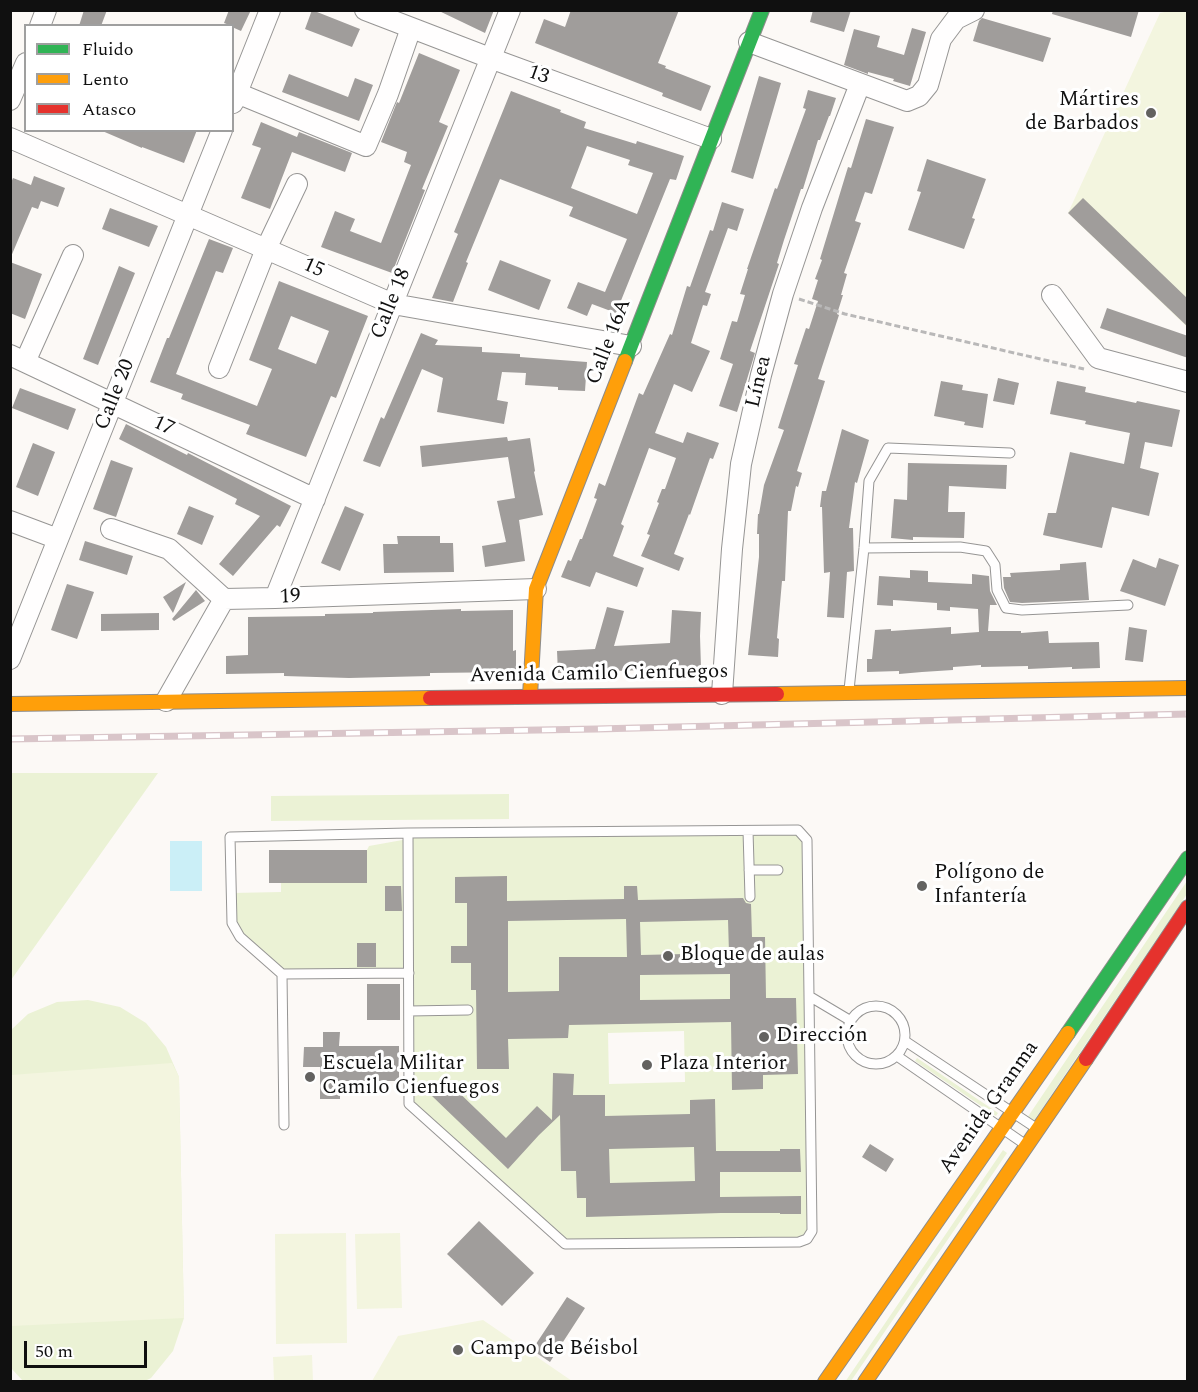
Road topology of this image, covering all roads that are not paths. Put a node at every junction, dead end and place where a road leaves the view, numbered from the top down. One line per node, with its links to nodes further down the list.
1 (270, 10): 11 (street)
2 (510, 10): 8 (street, Calle 18)
3 (762, 10): 7 (street, Calle 16A)
4 (974, 10): 10 (street)
5 (376, 12): 6 (street, 13)
6 (411, 28): 8 (street, 13); 11 (street)
7 (749, 42): 10 (street); 15 (street, Calle 16A)
8 (490, 58): 15 (street, 13); 21 (street, Calle 18)
9 (24, 68): 12 (street)
10 (860, 84): 40 (street, Línea)
11 (234, 96)
12 (10, 100)
13 (221, 132): 17 (street, Calle 20)
14 (10, 138): 17 (street, 15)
15 (711, 139): 22 (street, Calle 16A)
16 (297, 184): 18 (street)
17 (188, 215): 18 (street, 15); 26 (street, Calle 20)
18 (266, 249): 21 (street, 15); 24 (street)
19 (73, 255): 23 (street)
20 (1052, 296): 25 (street)
21 (393, 304): 22 (street, 15); 28 (street, Calle 18)
22 (631, 346): 33 (street, Calle 16A)
23 (18, 359): 26 (street, 17)
24 (219, 368)
25 (1188, 382)
26 (112, 404): 28 (street, 17); 31 (street, Calle 20)
27 (1010, 453): 32 (lane)
28 (315, 499): 34 (street, Calle 18)
29 (10, 521): 31 (street)
30 (111, 529): 35 (street)
31 (58, 539): 37 (street, Calle 20)
32 (864, 548): 36 (lane); 39 (lane)
33 (536, 589): 34 (street, 19); 41 (street, Calle 16A)
34 (275, 598): 35 (street, 19)
35 (224, 599): 42 (street)
36 (1128, 605)
37 (10, 659)
38 (1188, 688): 39 (street, Avenida Camilo Cienfuegos)
39 (849, 692): 40 (street, Avenida Camilo Cienfuegos)
40 (722, 694): 41 (street, Avenida Camilo Cienfuegos)
41 (530, 696): 42 (street, Avenida Camilo Cienfuegos)
42 (166, 702): 43 (street, Avenida Camilo Cienfuegos)
43 (10, 704)
44 (748, 831): 45 (lane); 47 (lane); 53 (lane)
45 (408, 833): 51 (lane); 52 (lane)
46 (1188, 858): 59 (street, Avenida Granma)
47 (749, 870): 48 (lane); 49 (lane)
48 (778, 870)
49 (750, 897)
50 (1188, 907): 62 (street)
51 (408, 973): 52 (lane); 55 (lane)
52 (282, 974): 60 (lane)
53 (809, 996): 55 (lane); 56 (lane)
54 (468, 1010): 55 (lane)
55 (409, 1011)
56 (851, 1021): 57 (lane); 58 (lane)
57 (905, 1041): 58 (lane); 59 (lane)
58 (897, 1056): 61 (lane)
59 (1013, 1113): 61 (street, Avenida Granma); 62 (lane)
60 (284, 1125)
61 (1002, 1129): 63 (lane); 64 (street, Avenida Granma)
62 (1038, 1129): 63 (street)
63 (1027, 1146): 65 (street)
64 (825, 1382)
65 (865, 1382)

